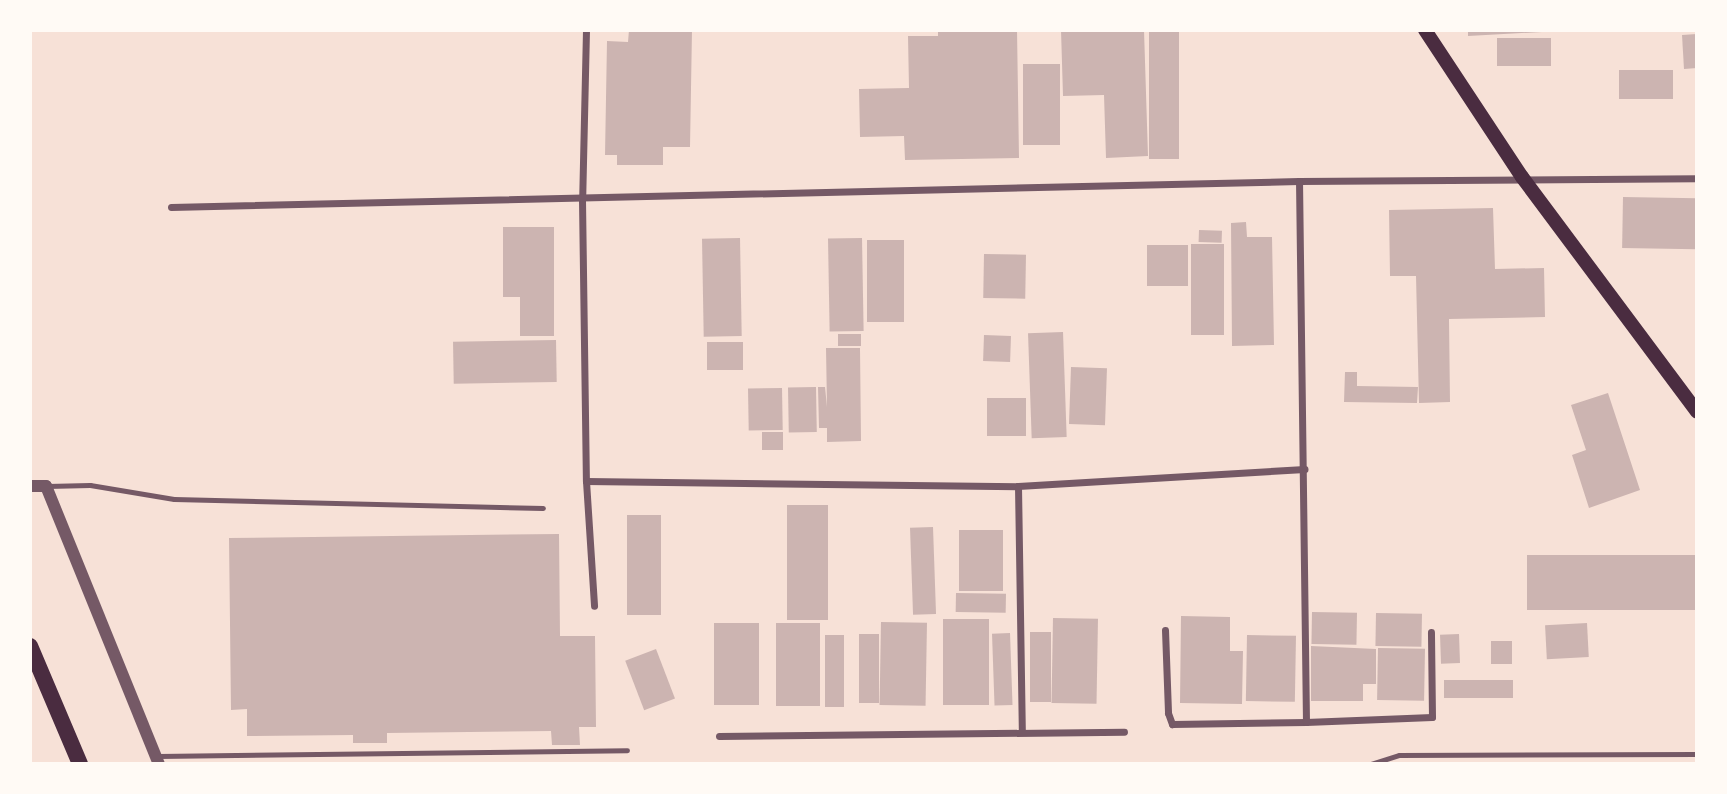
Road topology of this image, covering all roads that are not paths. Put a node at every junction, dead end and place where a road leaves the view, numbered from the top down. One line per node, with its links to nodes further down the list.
1 (586, 30): 6 (street)
2 (1425, 30): 3 (main road)
3 (1522, 177): 4 (street); 5 (street); 8 (main road)
4 (1697, 178)
5 (1299, 181): 6 (street); 9 (street)
6 (582, 200): 7 (street); 10 (street)
7 (171, 207)
8 (1697, 412)
9 (1304, 469): 13 (street); 19 (street)
10 (586, 481): 13 (street); 15 (street)
11 (30, 486): 12 (street)
12 (46, 486): 14 (lane); 25 (street)
13 (1018, 486): 20 (street)
14 (543, 508)
15 (594, 606)
16 (1165, 630): 19 (street)
17 (1431, 632): 19 (street)
18 (30, 646): 26 (main road)
19 (1306, 722)
20 (1022, 731): 21 (street); 22 (street)
21 (1124, 732)
22 (719, 736)
23 (627, 750): 25 (lane)
24 (1697, 754): 27 (lane)
25 (157, 760)
26 (80, 764)
27 (1371, 764)

